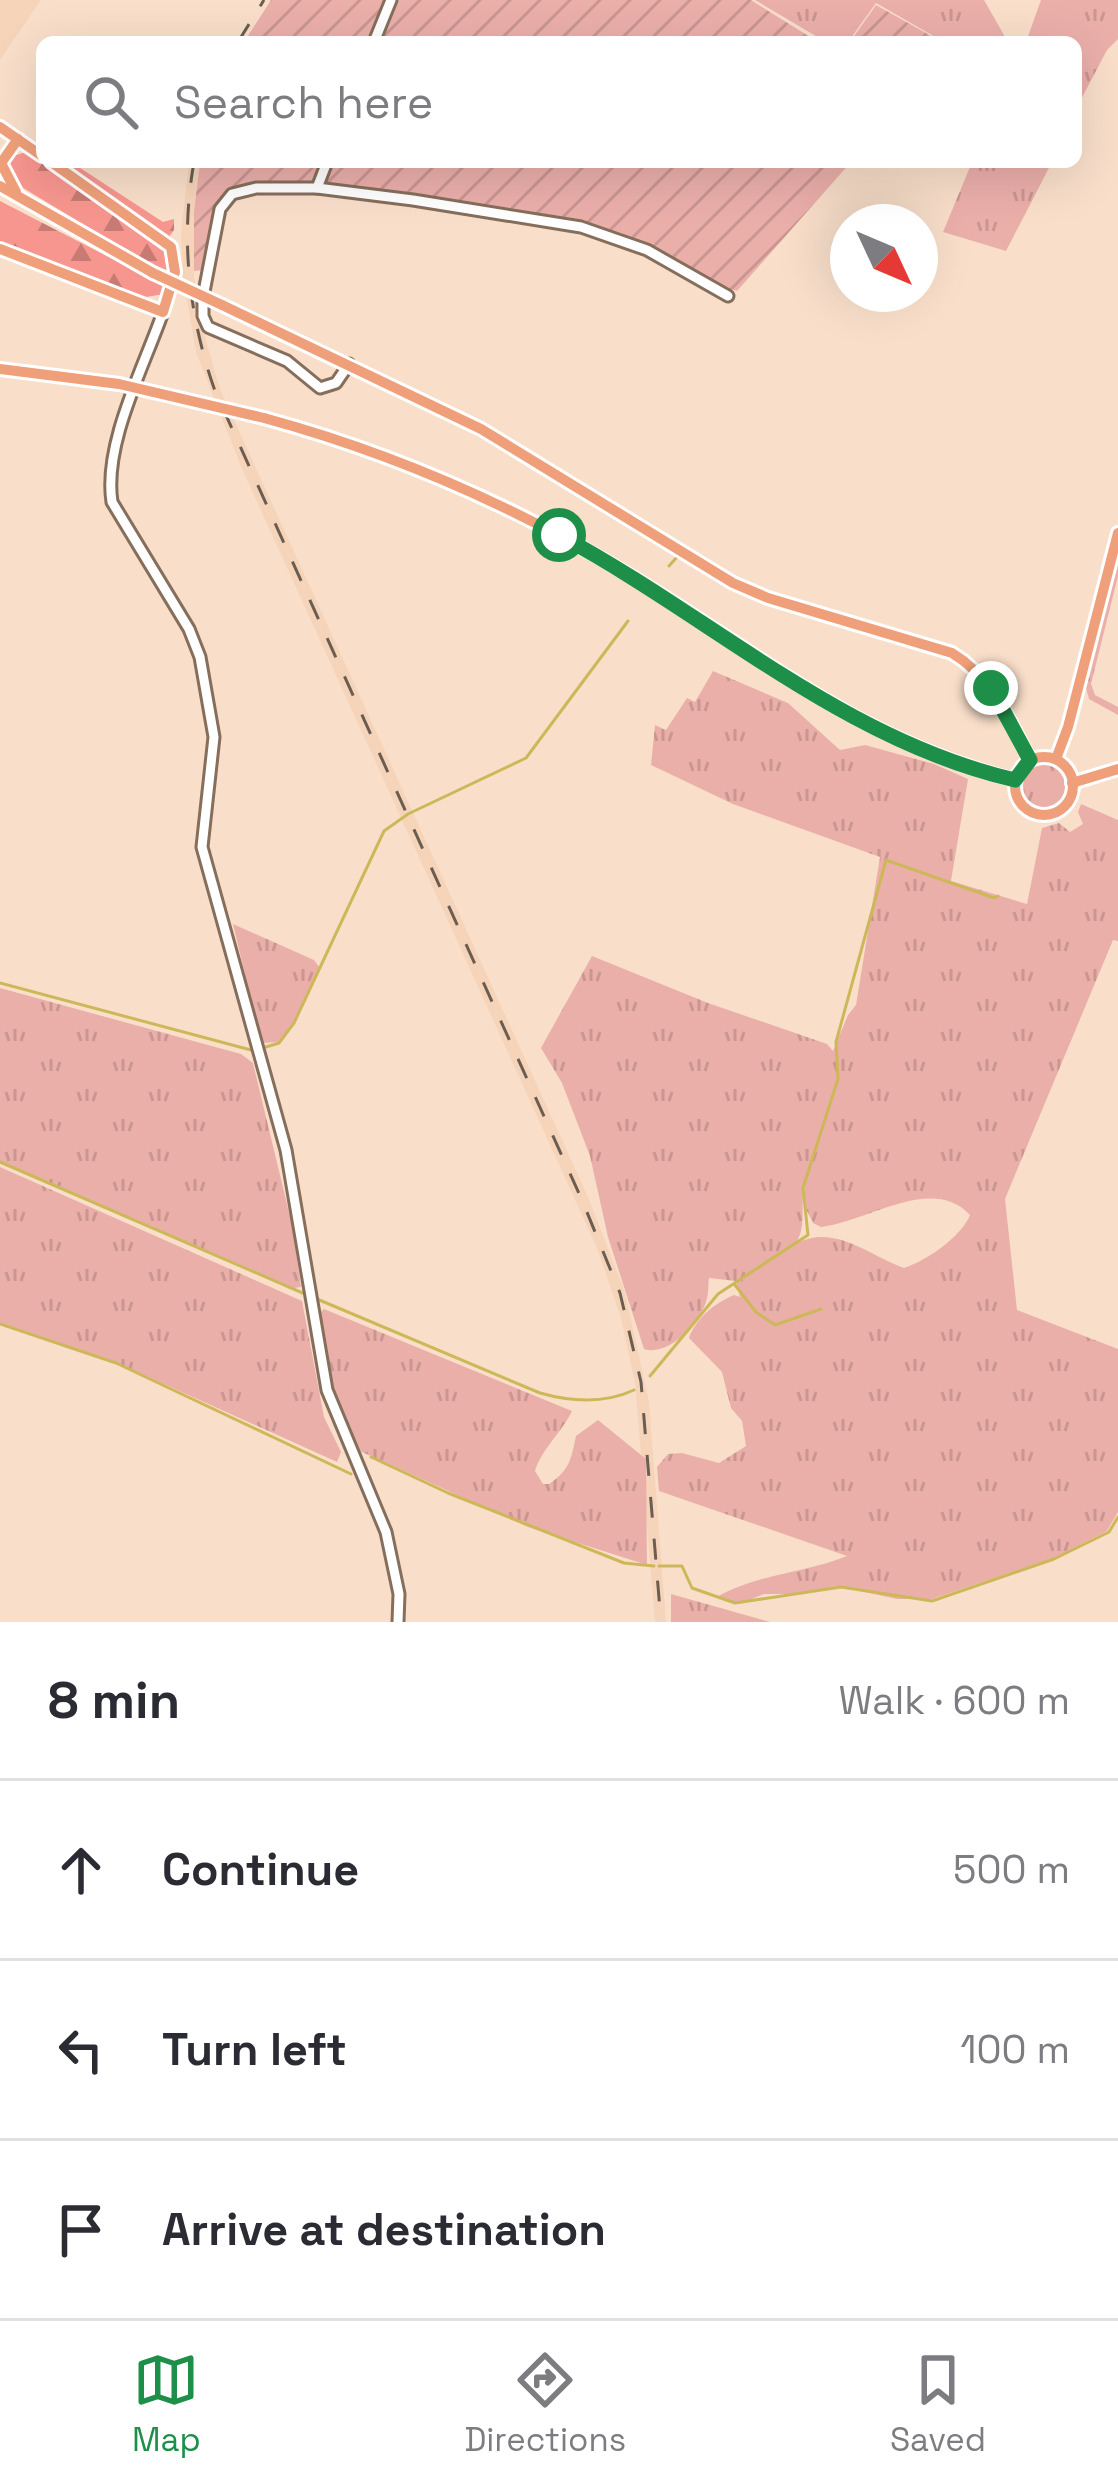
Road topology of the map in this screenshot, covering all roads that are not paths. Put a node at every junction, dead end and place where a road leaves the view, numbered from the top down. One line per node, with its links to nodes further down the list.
1 (391, 0): 2 (street)
2 (376, 36)
3 (0, 127): 4 (main road)
4 (18, 139): 5 (main road); 6 (main road)
5 (36, 152)
6 (1, 163): 12 (main road)
7 (59, 168): 15 (main road)
8 (325, 168): 10 (street)
9 (0, 187): 12 (main road)
10 (317, 188): 14 (street); 16 (street)
11 (0, 197): 12 (main road)
12 (24, 202): 16 (main road, bridge)
13 (0, 249): 15 (main road)
14 (728, 296)
15 (163, 312): 24 (street)
16 (349, 364): 20 (main road)
17 (0, 369): 22 (main road, bridge)
18 (1118, 533): 19 (main road)
19 (1056, 759): 20 (main road); 23 (main road)
20 (1030, 760): 22 (main road)
21 (1118, 769): 23 (main road)
22 (1015, 780): 23 (main road)
23 (1072, 783)
24 (398, 1622)

